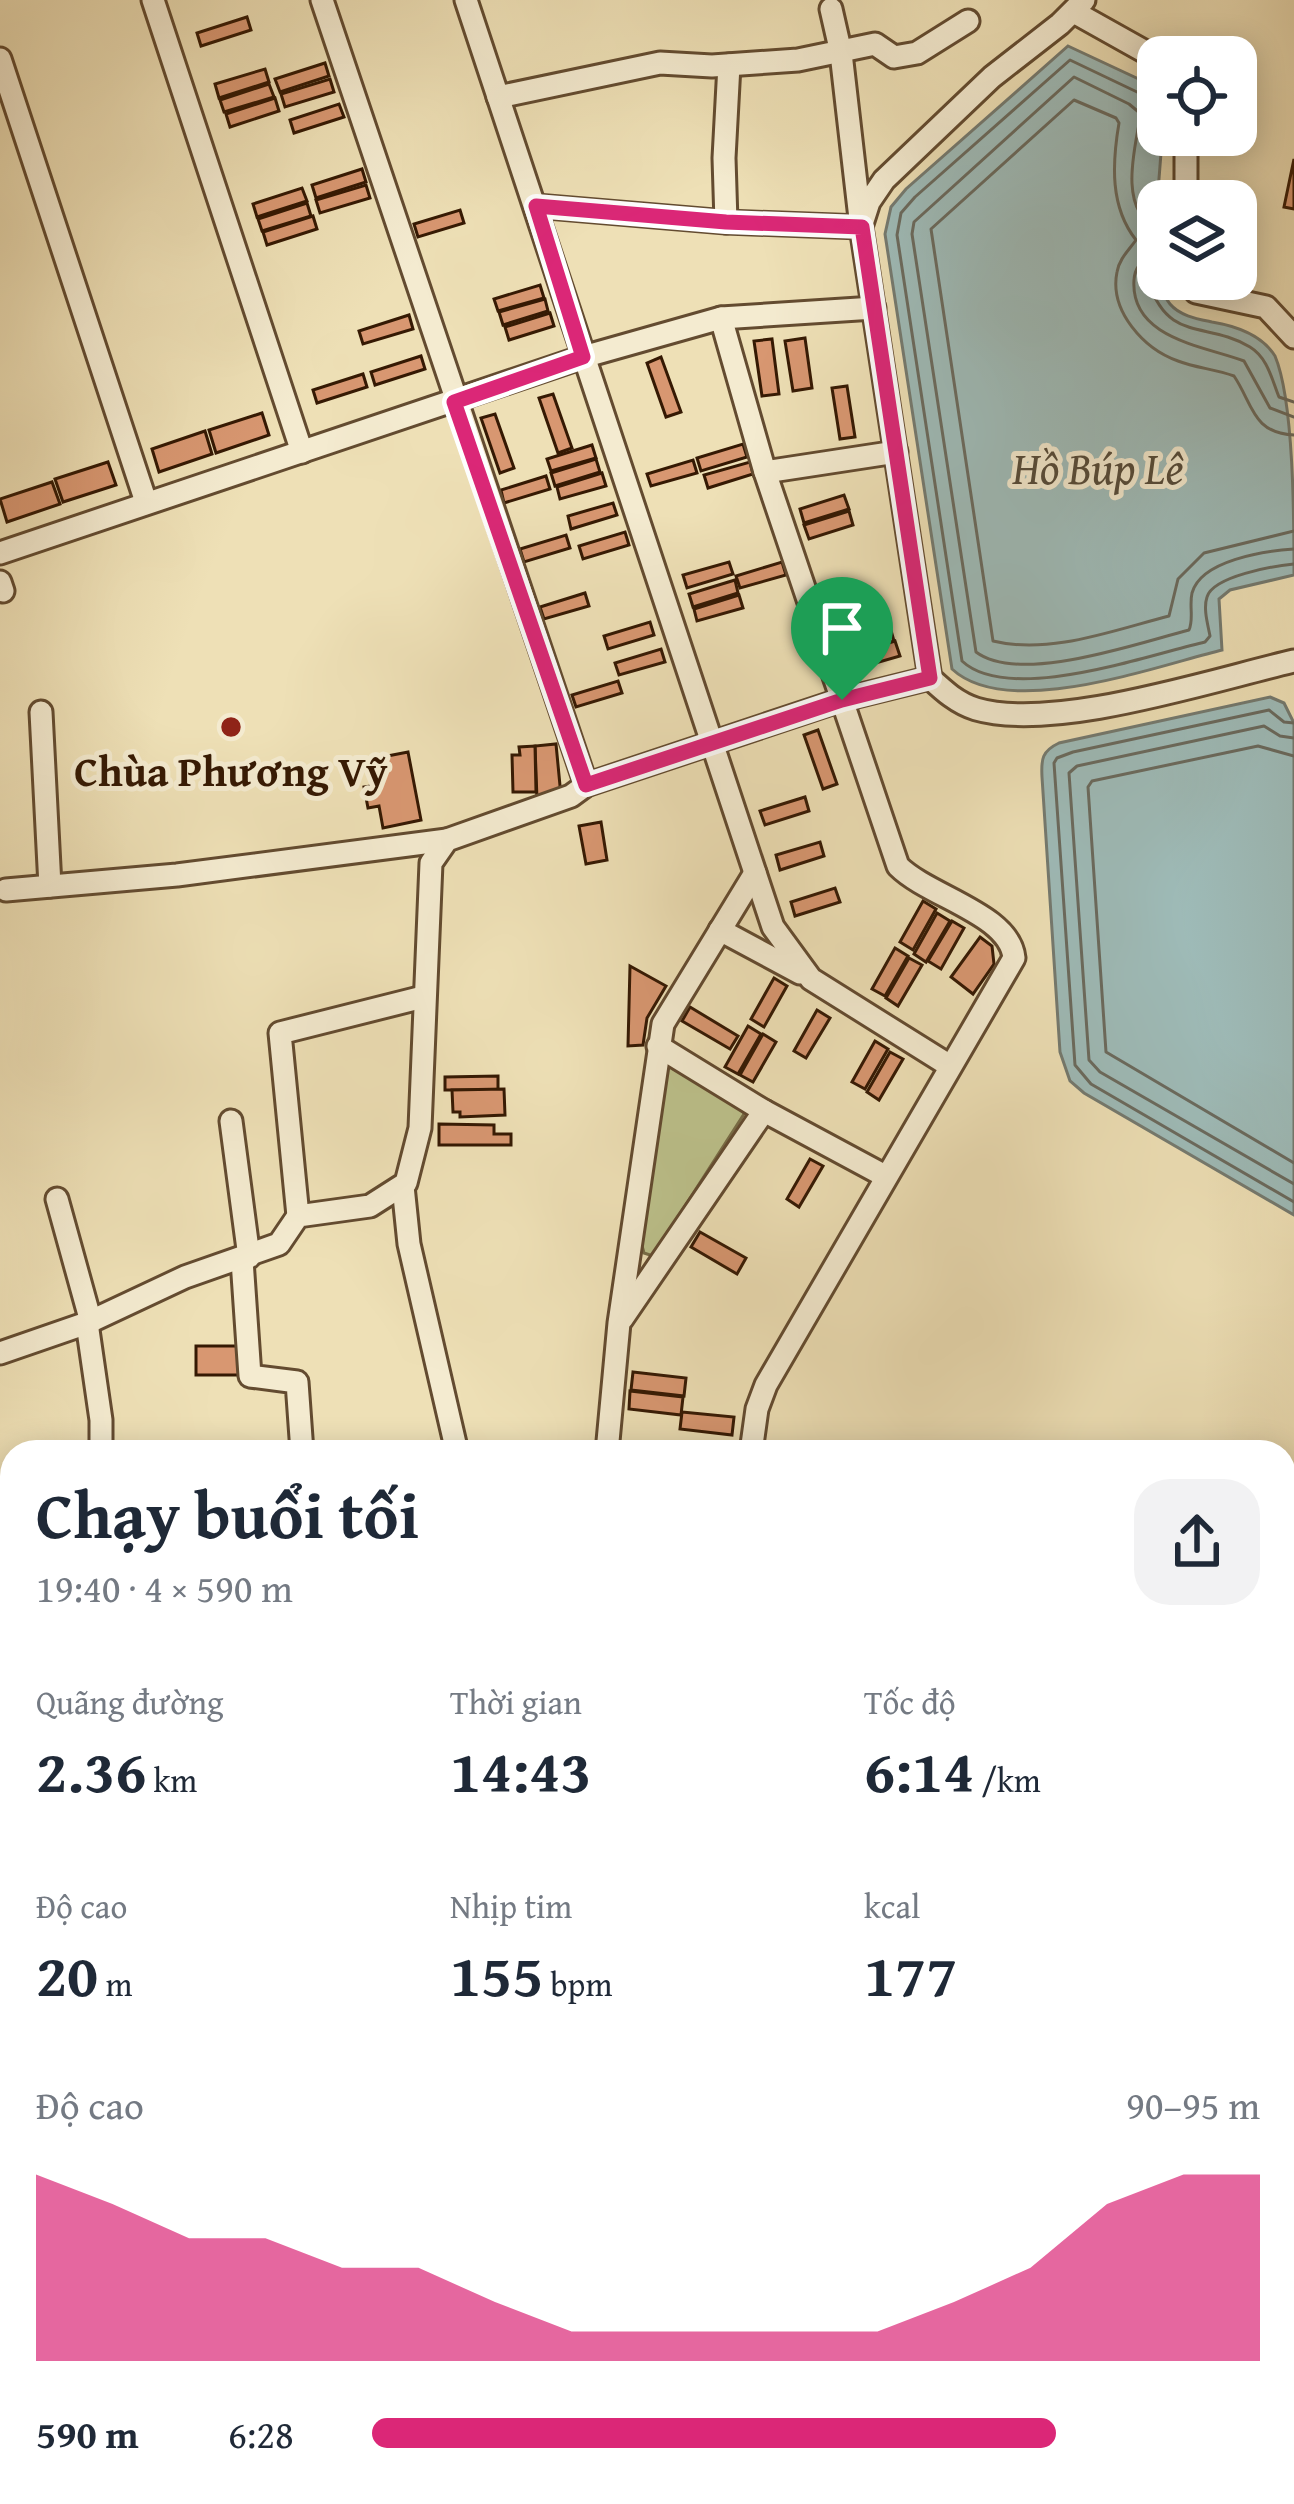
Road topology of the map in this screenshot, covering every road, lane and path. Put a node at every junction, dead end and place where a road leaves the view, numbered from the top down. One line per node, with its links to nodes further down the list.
1 (153, 0): 21 (street)
2 (322, 0): 20 (street)
3 (466, 0): 11 (street)
4 (1079, 6): 7 (street); 14 (street)
5 (831, 9): 8 (street)
6 (968, 21): 8 (street)
7 (1137, 45)
8 (841, 53): 10 (street); 14 (street)
9 (0, 58): 24 (street)
10 (729, 65): 11 (street); 13 (street)
11 (498, 97): 12 (street)
12 (536, 206): 13 (street); 19 (street)
13 (726, 222): 14 (street)
14 (862, 227): 16 (street)
15 (1233, 300): 18 (street)
16 (874, 308): 17 (street); 22 (street)
17 (721, 318): 19 (street); 23 (street)
18 (1294, 337)
19 (583, 357): 20 (street); 30 (street)
20 (454, 402): 21 (street); 31 (street)
21 (302, 452): 24 (street)
22 (896, 452): 23 (street); 27 (street)
23 (764, 472): 28 (street)
24 (146, 502): 25 (street)
25 (0, 553)
26 (1294, 661): 27 (street)
27 (930, 678): 28 (street)
28 (842, 700): 30 (street); 40 (street)
29 (41, 712): 34 (street)
30 (714, 744): 31 (street); 33 (street)
31 (586, 785): 32 (street)
32 (447, 840): 34 (street); 38 (street)
33 (755, 873): 36 (street); 37 (street)
34 (50, 886): 35 (street)
35 (6, 890)
36 (720, 930): 37 (street); 39 (street)
37 (811, 979): 40 (street)
38 (424, 997): 44 (street); 46 (street)
39 (658, 1046): 41 (street); 49 (street)
40 (950, 1066): 43 (street)
41 (764, 1112): 43 (street); 49 (street)
42 (230, 1121): 47 (street)
43 (885, 1176): 55 (street)
44 (403, 1186): 46 (street); 53 (street)
45 (57, 1199): 48 (street)
46 (298, 1216): 47 (street)
47 (246, 1258): 48 (street); 52 (street)
48 (89, 1323): 50 (street); 51 (street)
49 (619, 1323): 54 (street)
50 (0, 1353)
51 (100, 1440)
52 (301, 1440)
53 (454, 1440)
54 (608, 1440)
55 (753, 1440)

